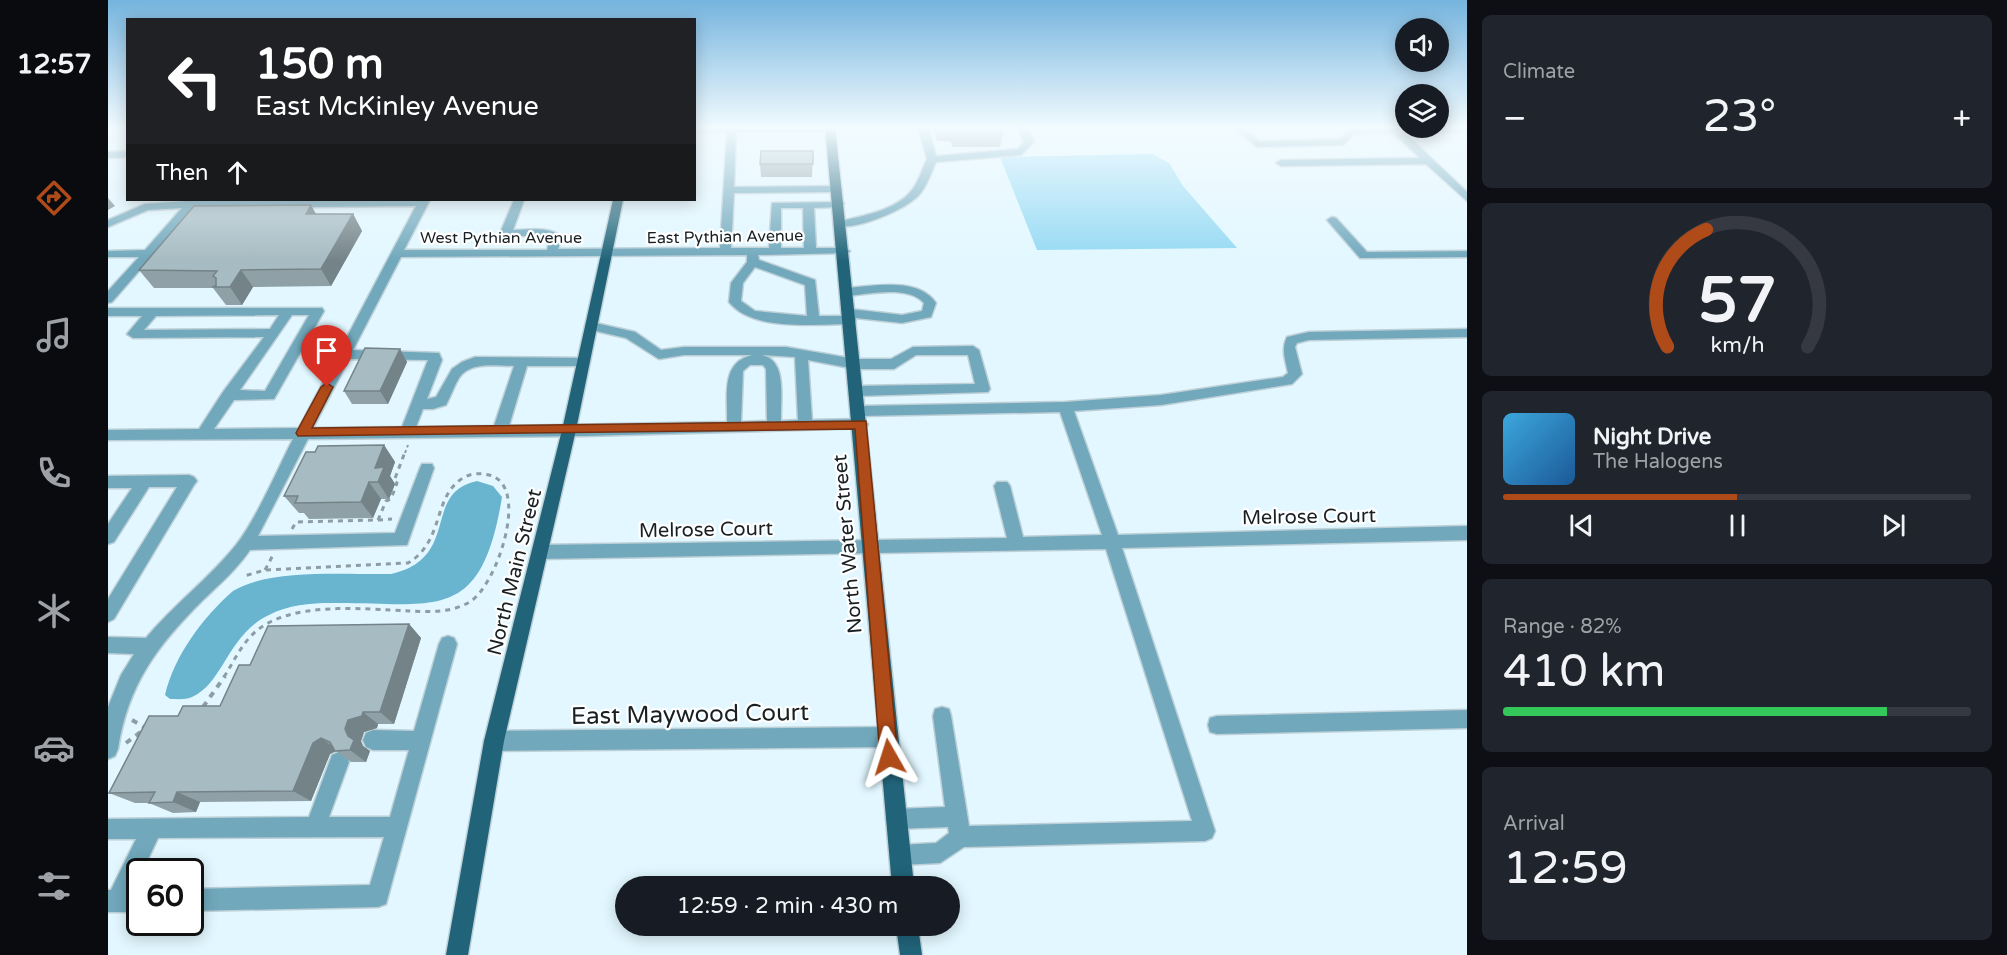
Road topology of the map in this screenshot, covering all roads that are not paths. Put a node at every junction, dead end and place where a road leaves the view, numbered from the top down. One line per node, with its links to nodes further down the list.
1 (731, 172): 5 (street)
2 (835, 172): 6 (main road, North Water Street)
3 (926, 172): 18 (street)
4 (1439, 172): 7 (street)
5 (729, 189): 6 (street); 23 (street)
6 (837, 189): 15 (main road, North Water Street)
7 (1467, 198)
8 (384, 201): 9 (street); 13 (street)
9 (424, 201): 27 (street)
10 (519, 201): 19 (street)
11 (618, 201): 25 (main road, North Main Street)
12 (193, 202): 13 (street); 17 (street); 24 (street)
13 (237, 202)
14 (808, 204): 15 (street); 20 (street); 21 (street)
15 (839, 204): 18 (main road, North Water Street)
16 (1332, 220): 30 (street)
17 (108, 224)
18 (841, 224): 22 (main road, North Water Street)
19 (506, 233): 28 (street); 29 (street)
20 (775, 251): 21 (street, East Pythian Avenue); 31 (street, East Pythian Avenue)
21 (810, 251): 22 (street, East Pythian Avenue)
22 (844, 251): 32 (main road, North Water Street)
23 (725, 252): 25 (street, East Pythian Avenue); 31 (street, East Pythian Avenue)
24 (148, 253): 26 (street); 33 (street)
25 (606, 253): 29 (street, West Pythian Avenue); 43 (main road, North Main Street)
26 (108, 254)
27 (397, 254): 28 (street, West Pythian Avenue); 47 (street)
28 (496, 254): 29 (street, West Pythian Avenue)
29 (551, 254)
30 (1467, 254)
31 (752, 257): 42 (street); 42 (street)
32 (848, 292): 41 (main road, North Water Street); 41 (street)
33 (108, 298)
34 (247, 298): 36 (street)
35 (223, 299): 40 (street)
36 (258, 311): 37 (street); 40 (street)
37 (288, 311): 44 (street); 55 (street)
38 (108, 312): 39 (street)
39 (152, 312): 40 (street); 44 (street)
40 (192, 312)
41 (851, 317): 42 (street); 51 (main road, North Water Street)
42 (813, 320)
43 (591, 326): 48 (street); 49 (main road, North Main Street)
44 (275, 333): 55 (street)
45 (1467, 335): 57 (street)
46 (801, 353): 48 (street); 51 (street); 60 (street)
47 (344, 354): 56 (street); 64 (street)
48 (754, 355): 59 (street); 61 (street)
49 (583, 361): 50 (street); 62 (main road, North Main Street)
50 (522, 362): 56 (street); 63 (street)
51 (855, 364): 52 (street); 54 (main road, North Water Street)
52 (894, 364): 53 (street); 53 (street)
53 (899, 390): 54 (street)
54 (858, 391): 58 (main road, North Water Street)
55 (228, 395): 65 (street)
56 (417, 404): 67 (street)
57 (1065, 407): 58 (street); 74 (street)
58 (861, 418): 60 (street); 77 (main road, North Water Street)
59 (774, 426): 60 (street); 61 (street)
60 (805, 426)
61 (734, 427): 62 (street)
62 (569, 430): 63 (street); 78 (main road, North Main Street)
63 (500, 431): 67 (street)
64 (303, 433): 65 (street); 67 (street); 75 (street)
65 (203, 434): 66 (street)
66 (108, 435)
67 (407, 439)
68 (427, 468): 75 (street)
69 (108, 482): 70 (street)
70 (144, 482): 73 (street); 79 (street)
71 (1002, 486): 76 (street)
72 (1467, 533): 74 (street, Melrose Court)
73 (108, 537)
74 (1112, 541): 76 (street, Melrose Court); 98 (street)
75 (246, 543): 82 (street)
76 (1017, 544): 77 (street, Melrose Court)
77 (872, 548): 78 (street, Melrose Court); 86 (main road, North Water Street)
78 (540, 552): 89 (main road, North Main Street)
79 (108, 614)
80 (448, 644): 88 (street)
81 (108, 645): 82 (street)
82 (148, 646): 90 (street)
83 (942, 716): 92 (street)
84 (1467, 719): 85 (street)
85 (1217, 725)
86 (887, 737): 89 (street, East Maywood Court); 93 (main road, North Water Street)
87 (374, 740): 88 (street)
88 (421, 741): 95 (street)
89 (494, 741): 104 (main road, North Main Street)
90 (115, 749)
91 (339, 762): 94 (street)
92 (957, 817): 93 (street); 98 (street)
93 (896, 819): 99 (main road, North Water Street)
94 (315, 827): 95 (street); 97 (street)
95 (397, 827): 101 (street)
96 (108, 828): 97 (street)
97 (152, 828): 102 (street)
98 (960, 837): 99 (street)
99 (900, 855): 100 (main road, North Water Street)
100 (902, 876)
101 (204, 900)
102 (112, 901)
103 (909, 936): 105 (main road)
104 (457, 955)
105 (910, 955)

